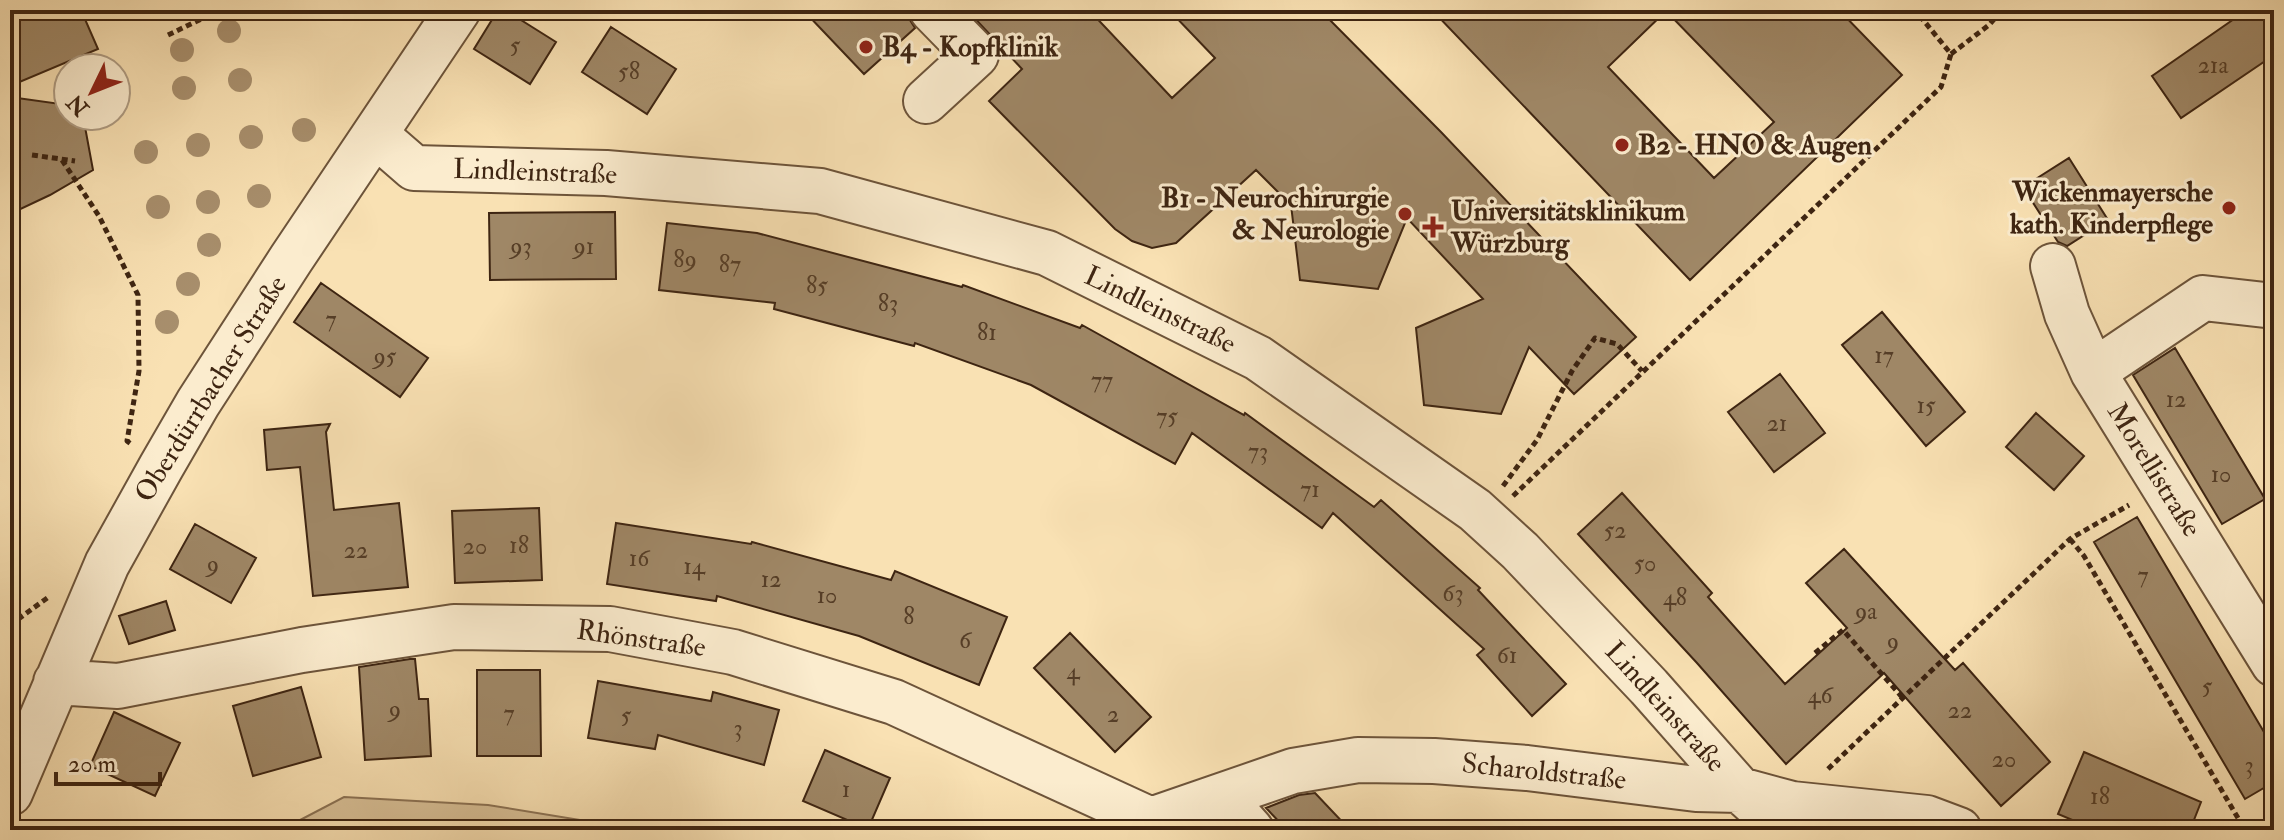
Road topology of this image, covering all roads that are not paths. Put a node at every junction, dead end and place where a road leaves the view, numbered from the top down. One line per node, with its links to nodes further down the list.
1 (458, 10): 4 (street, Oberdürrbacher Straße)
2 (932, 10): 3 (street)
3 (926, 101)
4 (376, 135): 9 (street, Oberdürrbacher Straße); 10 (street, Lindleinstraße)
5 (2053, 266): 7 (street, Morellistraße)
6 (2274, 306): 7 (street)
7 (2093, 372): 8 (street, Morellistraße)
8 (2274, 664)
9 (56, 682): 11 (street, Oberdürrbacher Straße); 14 (street, Rhönstraße)
10 (1740, 790): 12 (street, Scharoldstraße); 13 (street, Lindleinstraße)
11 (10, 793)
12 (1221, 796): 14 (street, Scharoldstraße); 15 (street)
13 (1788, 817): 16 (street)
14 (1144, 825)
15 (1251, 830)
16 (1959, 830)

